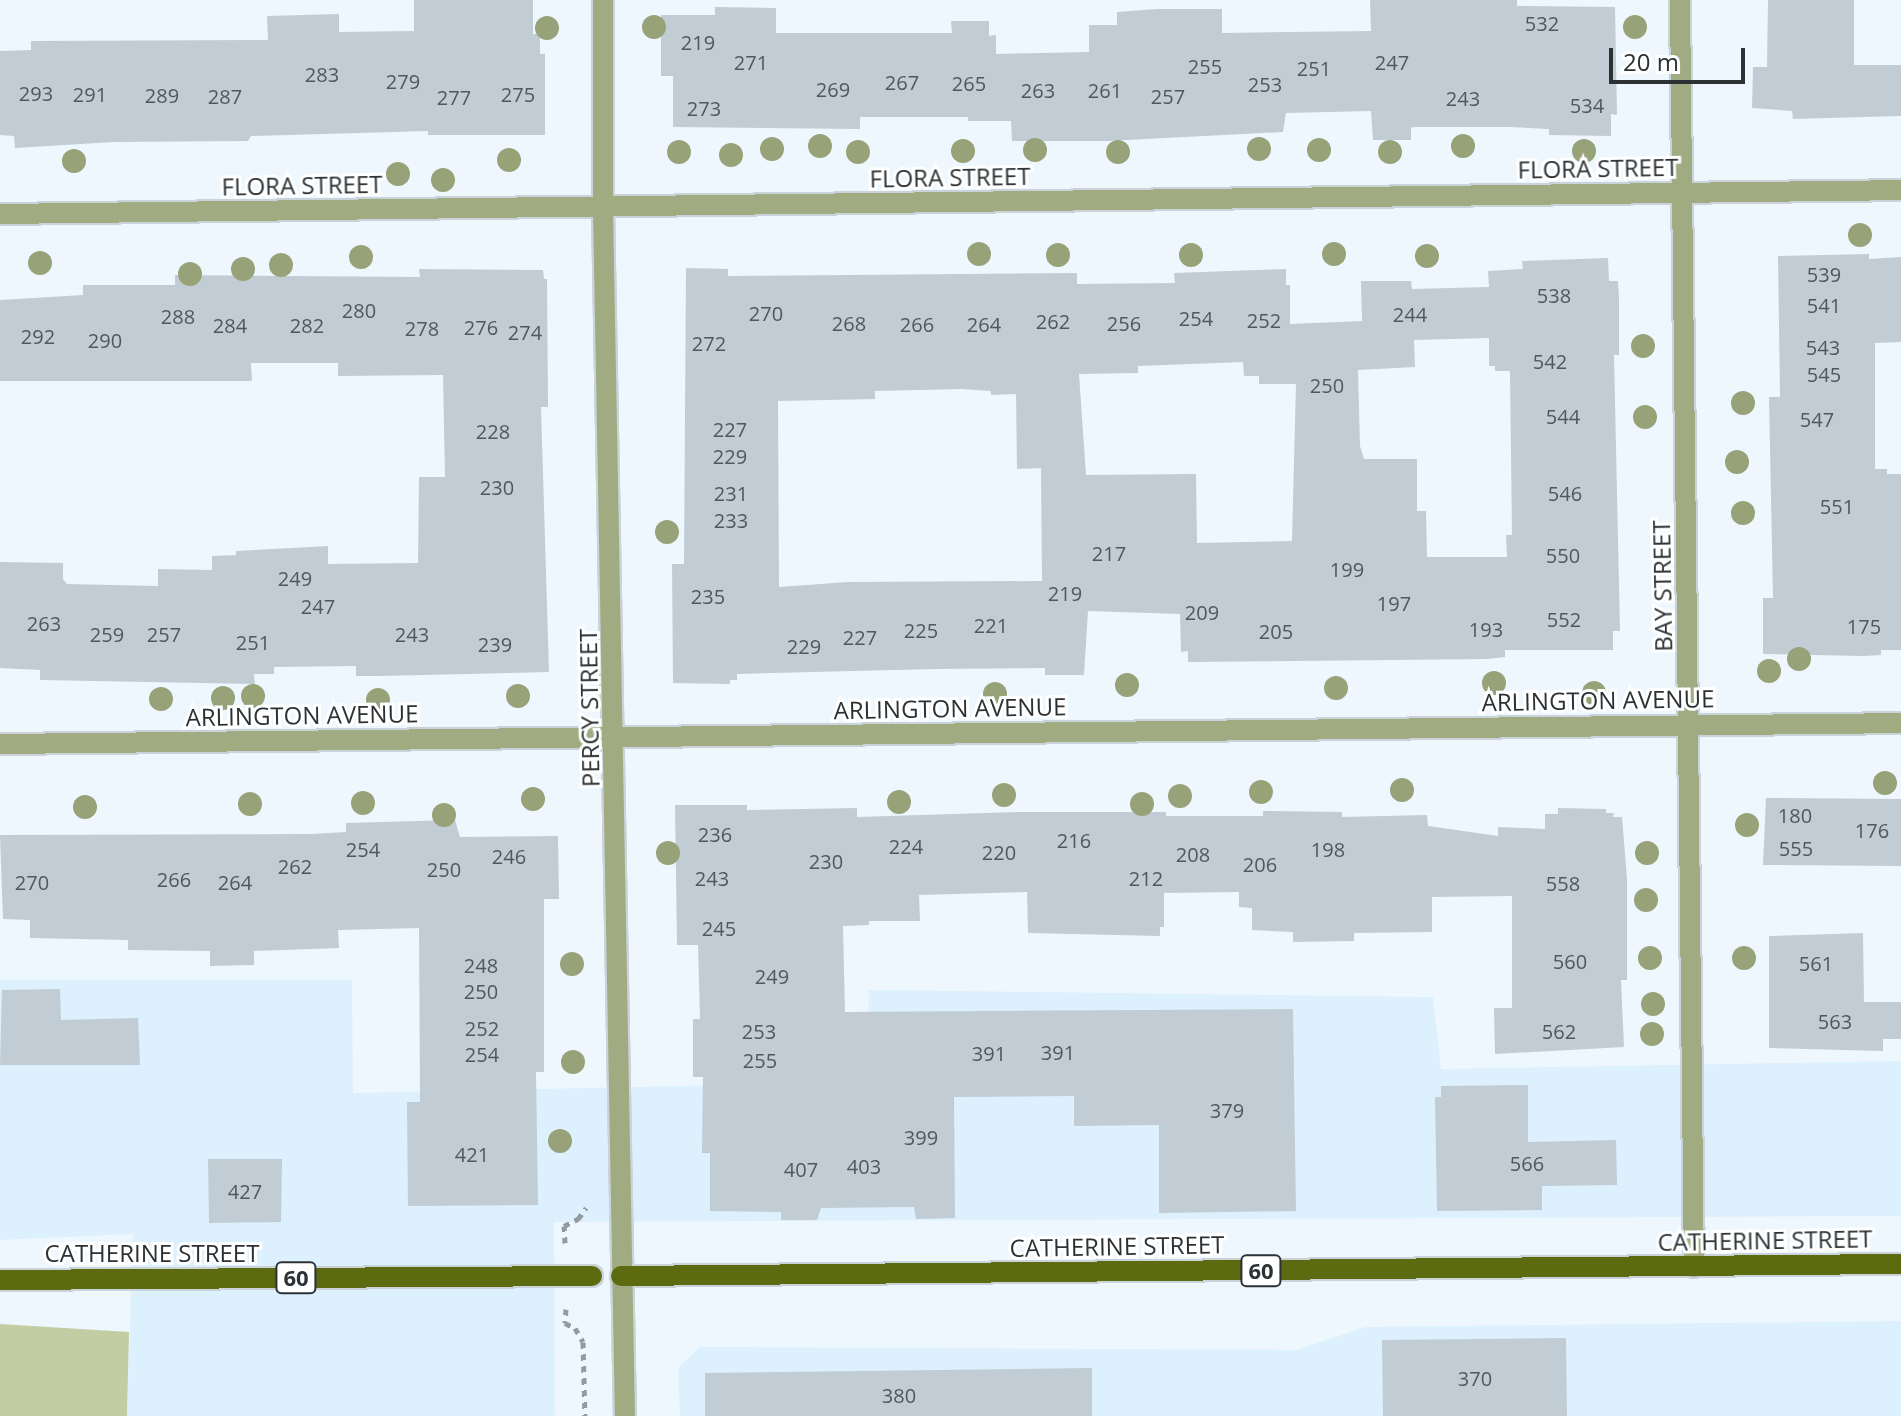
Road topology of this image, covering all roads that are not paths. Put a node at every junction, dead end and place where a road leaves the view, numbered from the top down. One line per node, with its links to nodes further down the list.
1 (603, 0): 5 (street, PERCY STREET)
2 (1680, 0): 4 (street, BAY STREET)
3 (1901, 190): 4 (street, FLORA STREET)
4 (1684, 193): 5 (street, FLORA STREET); 8 (street, BAY STREET)
5 (603, 209): 6 (street, FLORA STREET); 9 (street, PERCY STREET)
6 (0, 214)
7 (1901, 723): 8 (street, ARLINGTON AVENUE)
8 (1690, 725): 9 (street, ARLINGTON AVENUE); 12 (street, BAY STREET)
9 (616, 738): 10 (street, ARLINGTON AVENUE); 14 (street, PERCY STREET)
10 (0, 744)
11 (1901, 1264): 12 (main road, CATHERINE STREET / 60)
12 (1694, 1267): 14 (main road, CATHERINE STREET / 60)
13 (592, 1276): 15 (main road, CATHERINE STREET / 60)
14 (621, 1276): 16 (street, PERCY STREET)
15 (0, 1280)
16 (625, 1416)

